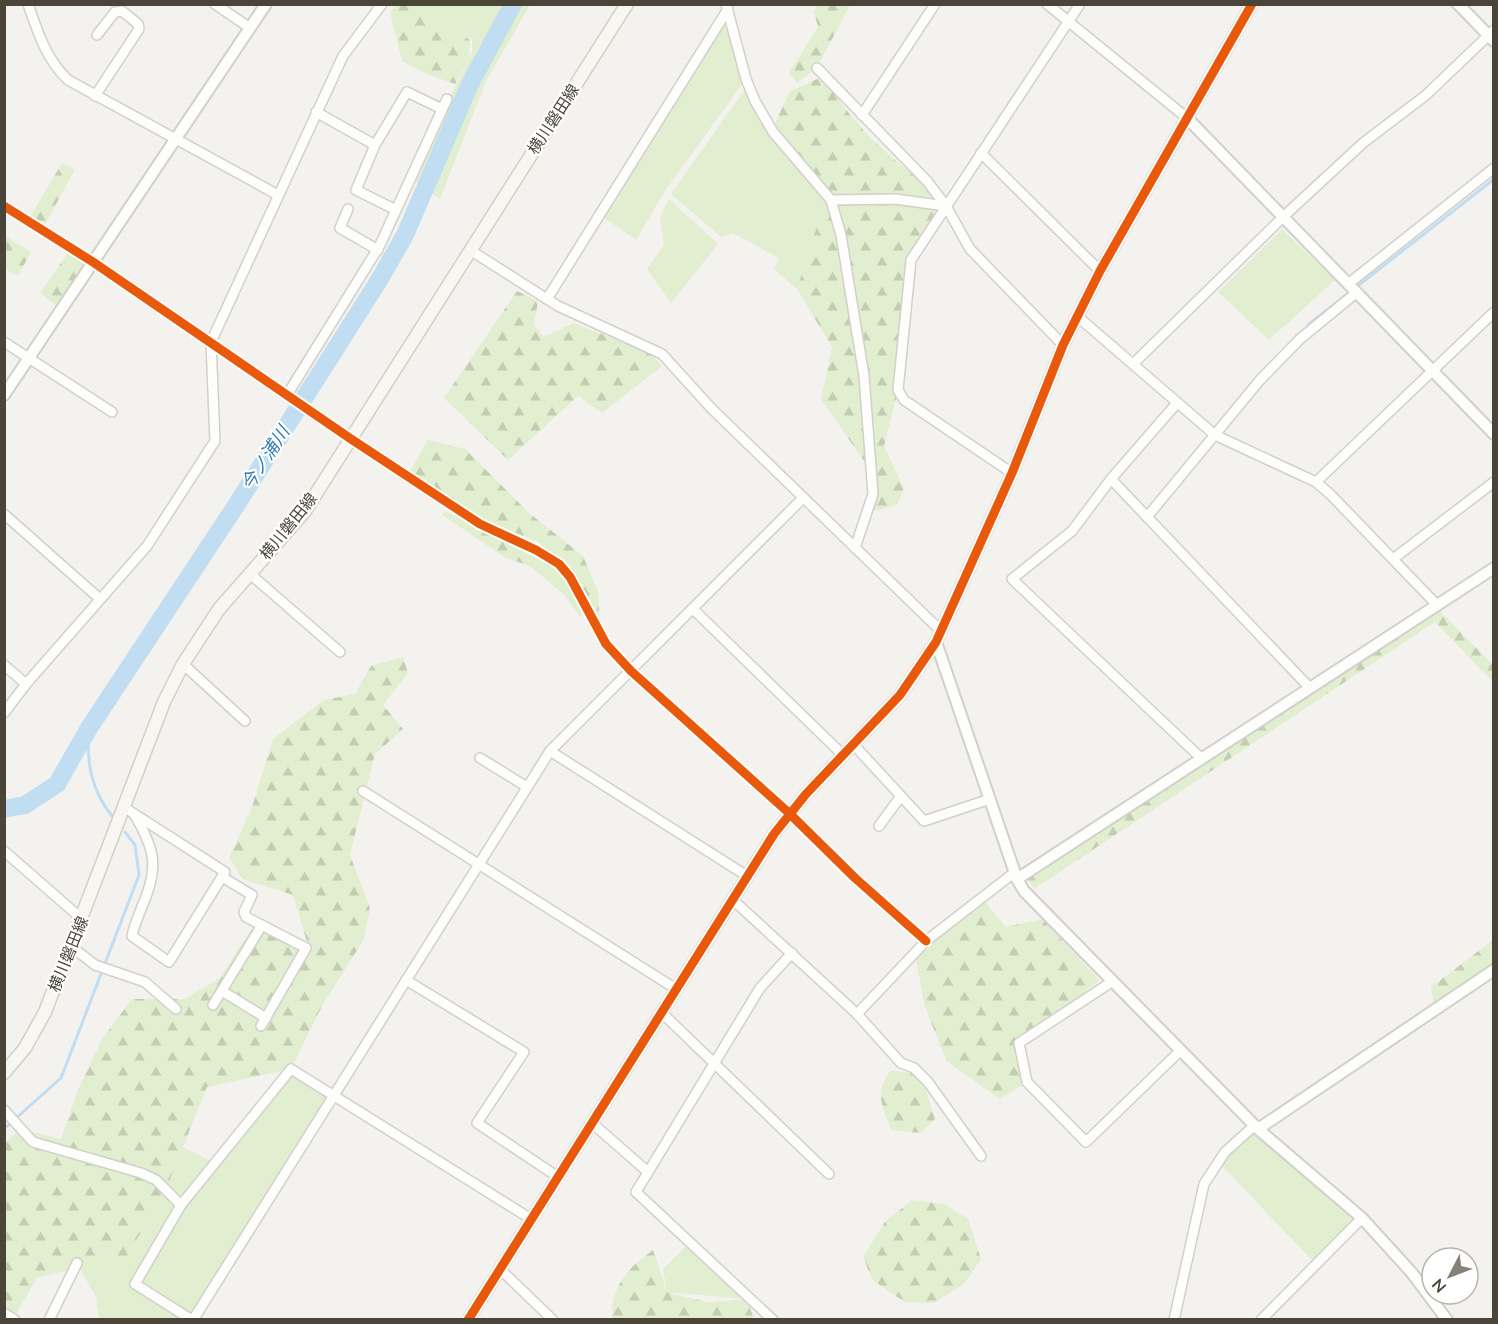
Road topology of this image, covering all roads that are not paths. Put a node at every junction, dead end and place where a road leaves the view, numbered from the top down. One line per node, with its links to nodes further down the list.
1 (28, 4): 17 (street)
2 (215, 4): 13 (street)
3 (266, 4): 13 (street)
4 (382, 4): 18 (street)
5 (627, 4): 33 (main road, 横川磐田線)
6 (935, 4): 19 (street)
7 (1047, 4): 12 (street)
8 (1080, 4): 12 (street)
9 (1252, 4): 20 (street)
10 (1458, 4): 15 (street)
11 (727, 7): 26 (street); 38 (street)
12 (1069, 22): 20 (street); 23 (street)
13 (250, 28): 21 (street)
14 (97, 35): 17 (street)
15 (1492, 35): 31 (street)
16 (817, 69): 19 (street)
17 (96, 96): 21 (street)
18 (316, 112): 22 (street); 25 (street)
19 (862, 115): 28 (street)
20 (1187, 118): 31 (street); 35 (street)
21 (174, 141): 25 (street); 34 (street)
22 (375, 145): 30 (street); 30 (street)
23 (981, 153): 28 (street); 35 (street)
24 (1494, 168): 36 (street)
25 (278, 195): 42 (street)
26 (831, 200): 28 (street); 61 (street)
27 (4, 206): 34 (street)
28 (946, 206): 43 (street); 54 (street)
29 (348, 209): 32 (street)
30 (396, 210): 32 (street)
31 (1283, 217): 36 (street); 45 (street)
32 (378, 250): 48 (street)
33 (470, 250): 38 (street); 53 (main road, 横川磐田線)
34 (93, 262): 42 (street); 44 (street)
35 (1100, 270): 40 (street)
36 (1348, 284): 37 (street)
37 (1356, 293): 46 (street); 52 (street)
38 (547, 298): 58 (street)
39 (1494, 312): 46 (street)
40 (1077, 316): 43 (street); 45 (street)
41 (4, 342): 44 (street)
42 (211, 342): 48 (street); 65 (street)
43 (1064, 345): 54 (street)
44 (29, 358): 47 (street); 50 (street)
45 (1133, 364): 49 (street)
46 (1432, 371): 51 (street); 56 (street)
47 (4, 395)
48 (288, 395): 53 (street)
49 (1177, 403): 52 (street); 55 (street)
50 (112, 412)
51 (1494, 434)
52 (1215, 435): 56 (street); 60 (street)
53 (351, 439): 64 (main road, 横川磐田線); 73 (street)
54 (1012, 473): 68 (street)
55 (1111, 479): 60 (street); 82 (street)
56 (1316, 482): 62 (street)
57 (1494, 482): 62 (street)
58 (803, 498): 61 (street); 67 (street)
59 (4, 514): 65 (street)
60 (1147, 516): 75 (street)
61 (855, 548): 68 (street)
62 (1393, 559): 66 (street)
63 (1494, 568): 66 (street)
64 (249, 573): 70 (street); 71 (main road, 横川磐田線)
65 (100, 599): 74 (street)
66 (1437, 605): 75 (street)
67 (693, 609): 73 (street); 80 (street)
68 (940, 630): 69 (street)
69 (936, 642): 78 (street); 86 (street)
70 (340, 652)
71 (183, 664): 77 (street); 87 (main road, 横川磐田線)
72 (4, 665): 74 (street)
73 (631, 671): 79 (street); 88 (street)
74 (26, 684): 76 (street)
75 (1309, 687): 82 (street)
76 (4, 713)
77 (245, 722)
78 (853, 744): 80 (street); 85 (street)
79 (550, 752): 83 (street); 92 (street)
80 (843, 755): 88 (street)
81 (480, 758): 83 (street)
82 (1201, 758): 93 (street)
83 (527, 787): 91 (street)
84 (363, 791): 91 (street)
85 (901, 796): 86 (street); 89 (street)
86 (990, 799): 93 (street)
87 (129, 811): 94 (street); 94 (street); 96 (main road, 横川磐田線)
88 (789, 813): 92 (street); 98 (street)
89 (879, 826)
90 (4, 851): 96 (street)
91 (478, 866): 102 (street); 104 (street)
92 (747, 876): 95 (street)
93 (1016, 876): 98 (street); 103 (street)
94 (222, 877): 97 (street)
95 (732, 899): 100 (street); 104 (street)
96 (82, 919): 99 (main road, 横川磐田線)
97 (262, 925): 105 (street); 105 (street)
98 (926, 941): 109 (street)
99 (72, 947): 107 (street); 112 (main road, 横川磐田線)
100 (792, 953): 109 (street); 111 (street)
101 (1494, 970): 116 (street)
102 (406, 980): 113 (street); 120 (street)
103 (1113, 981): 110 (street); 110 (street)
104 (676, 989): 108 (street)
105 (222, 991): 106 (street)
106 (213, 1005)
107 (176, 1009)
108 (661, 1012): 111 (street); 115 (street)
109 (857, 1014): 117 (street)
110 (1181, 1050): 116 (street)
111 (715, 1062): 118 (street); 119 (street)
112 (4, 1073)
113 (335, 1094): 121 (street); 123 (street); 129 (street)
114 (7, 1113): 121 (street)
115 (592, 1122): 118 (street); 120 (street)
116 (1256, 1127): 122 (street); 133 (street)
117 (981, 1156)
118 (648, 1172): 132 (street)
119 (829, 1174)
120 (558, 1177): 123 (street)
121 (181, 1205): 129 (street)
122 (1362, 1218): 134 (street); 135 (street)
123 (531, 1219): 125 (street)
124 (77, 1263): 128 (street)
125 (500, 1269): 130 (street); 131 (street)
126 (4, 1313): 127 (street)
127 (15, 1320)
128 (49, 1320)
129 (192, 1320)
130 (468, 1320)
131 (553, 1320)
132 (773, 1320)
133 (1174, 1320)
134 (1261, 1320)
135 (1447, 1320)

